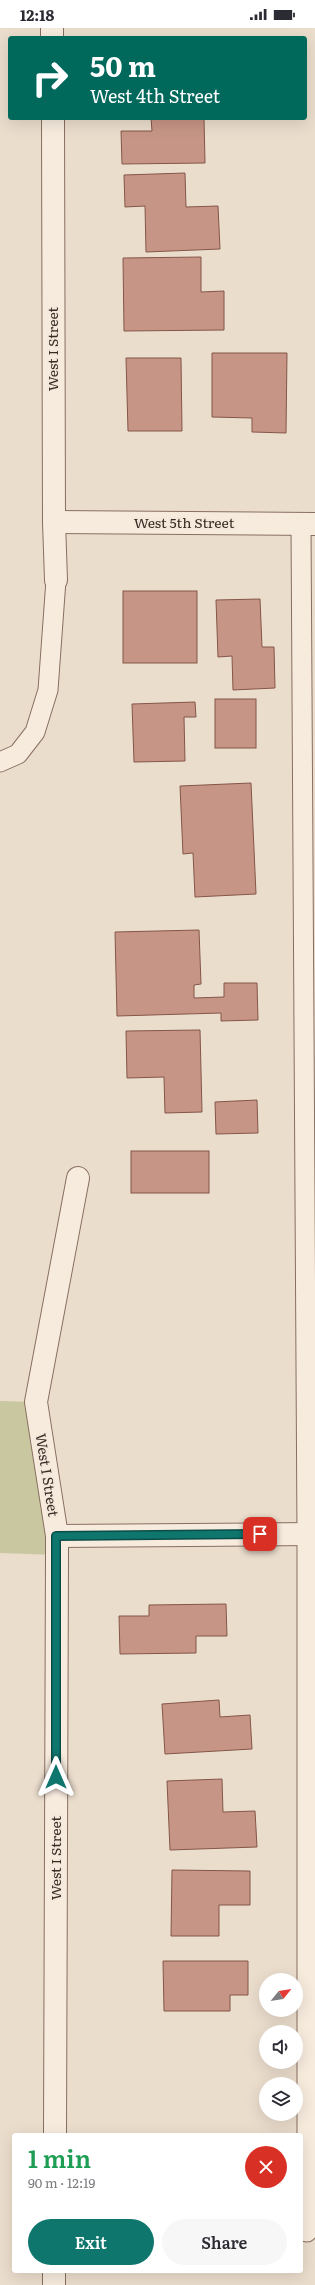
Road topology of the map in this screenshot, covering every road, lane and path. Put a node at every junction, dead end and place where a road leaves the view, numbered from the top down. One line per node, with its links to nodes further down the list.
1 (52, 120): 2 (street, West I Street)
2 (54, 522): 3 (street, West 5th Street); 4 (street, West I Street)
3 (308, 524): 7 (lane)
4 (56, 580): 5 (lane)
5 (0, 762)
6 (78, 1178): 8 (street, West I Street)
7 (311, 1534): 8 (street); 10 (lane)
8 (56, 1536): 9 (street, West I Street)
9 (55, 2133)
10 (307, 2232)
11 (54, 2273): 12 (street)
12 (54, 2285)

